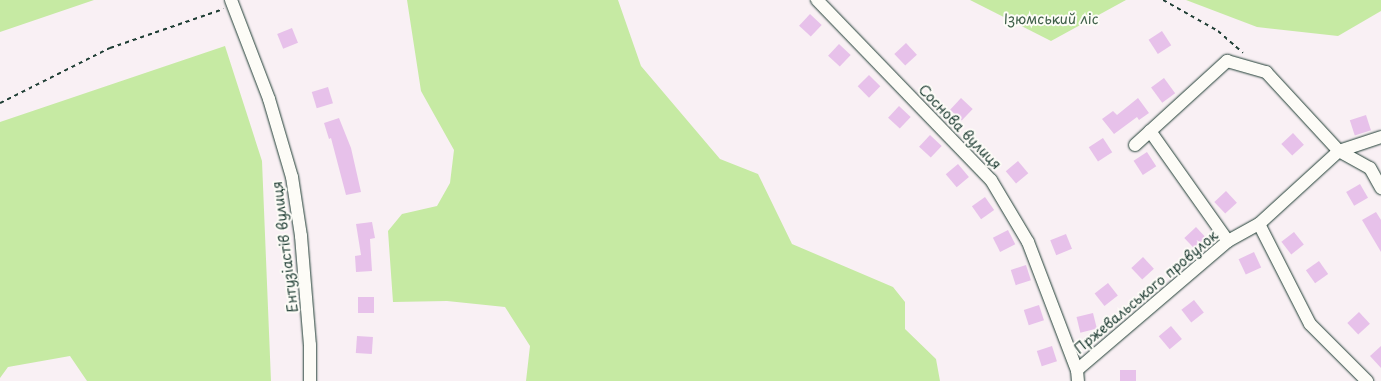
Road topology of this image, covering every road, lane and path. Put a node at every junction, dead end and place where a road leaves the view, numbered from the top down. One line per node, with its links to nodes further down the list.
1 (817, 0): 13 (street, Соснова вулиця)
2 (1163, 0): 4 (path)
3 (232, 3): 5 (path); 14 (street, Ентузіастів вулиця)
4 (1245, 55)
5 (0, 103)
6 (1150, 131): 8 (street); 9 (street); 12 (street)
7 (1381, 137): 9 (street, Пржевальського провулок)
8 (1135, 145)
9 (1339, 151): 10 (street); 11 (street, Пржевальського провулок)
10 (1381, 188)
11 (1259, 224): 12 (street, Пржевальського провулок); 15 (street)
12 (1228, 241): 13 (street, Пржевальського провулок)
13 (1078, 376)
14 (310, 381)
15 (1367, 381)

